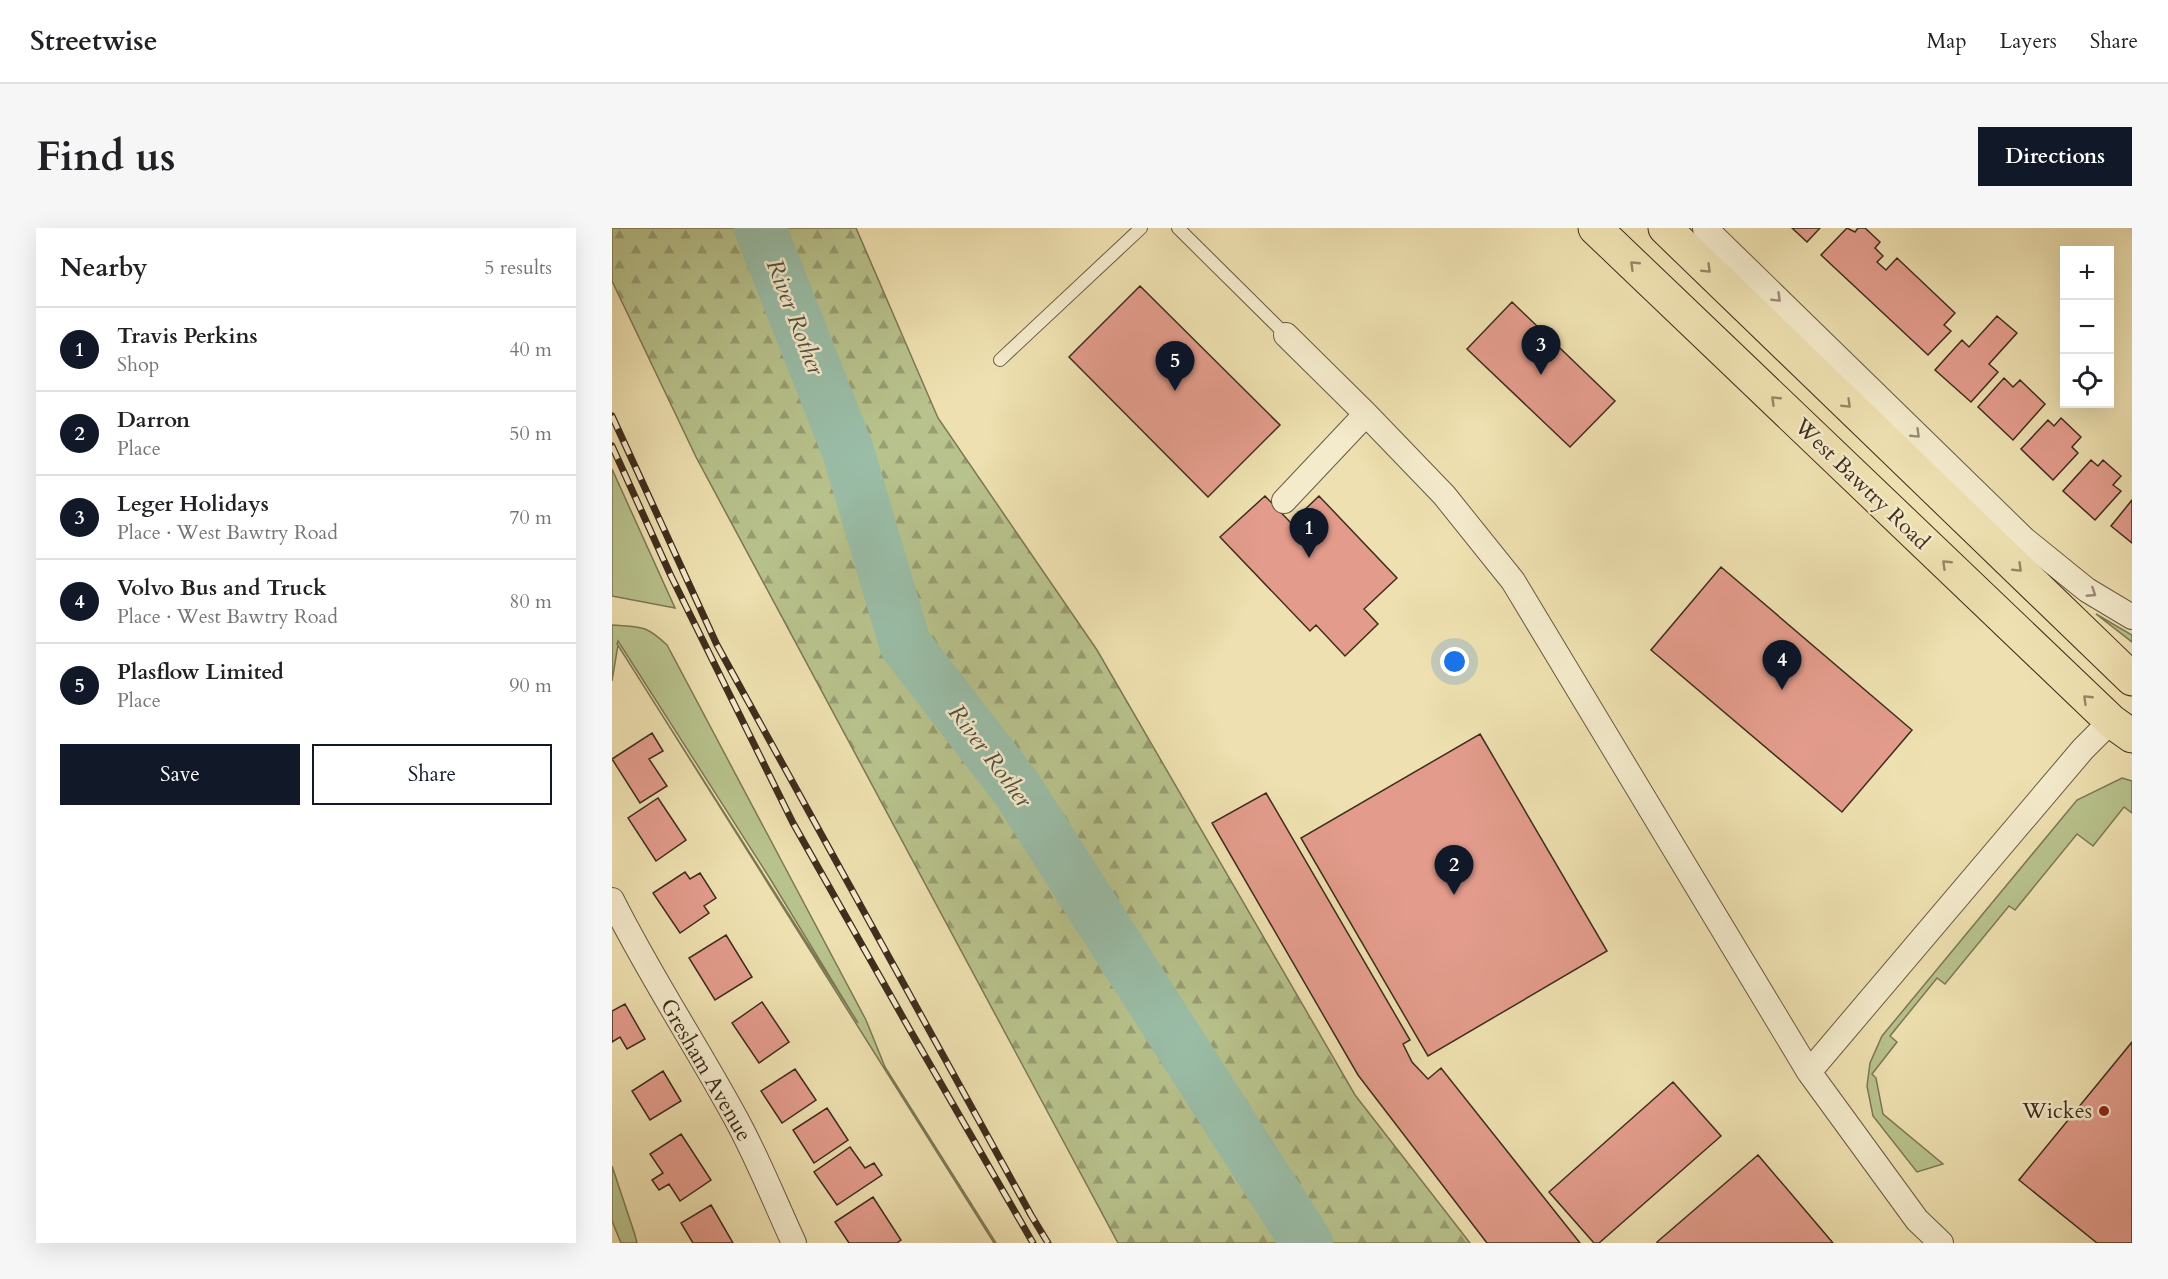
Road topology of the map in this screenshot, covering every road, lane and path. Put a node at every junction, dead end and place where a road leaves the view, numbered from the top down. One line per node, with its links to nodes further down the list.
1 (1141, 228): 7 (lane)
2 (1178, 228): 6 (lane)
3 (1595, 228): 12 (main road, West Bawtry Road, one-way to 3)
4 (1665, 228): 11 (main road, one-way to 11)
5 (1705, 228): 10 (street, one-way to 10)
6 (1286, 335): 8 (street)
7 (1000, 360)
8 (1366, 414): 9 (street); 14 (street)
9 (1284, 501)
10 (2132, 617)
11 (2132, 679)
12 (2121, 728): 14 (street)
13 (612, 900): 15 (street, Gresham Avenue)
14 (1809, 1072): 16 (street)
15 (794, 1243)
16 (1941, 1243)

